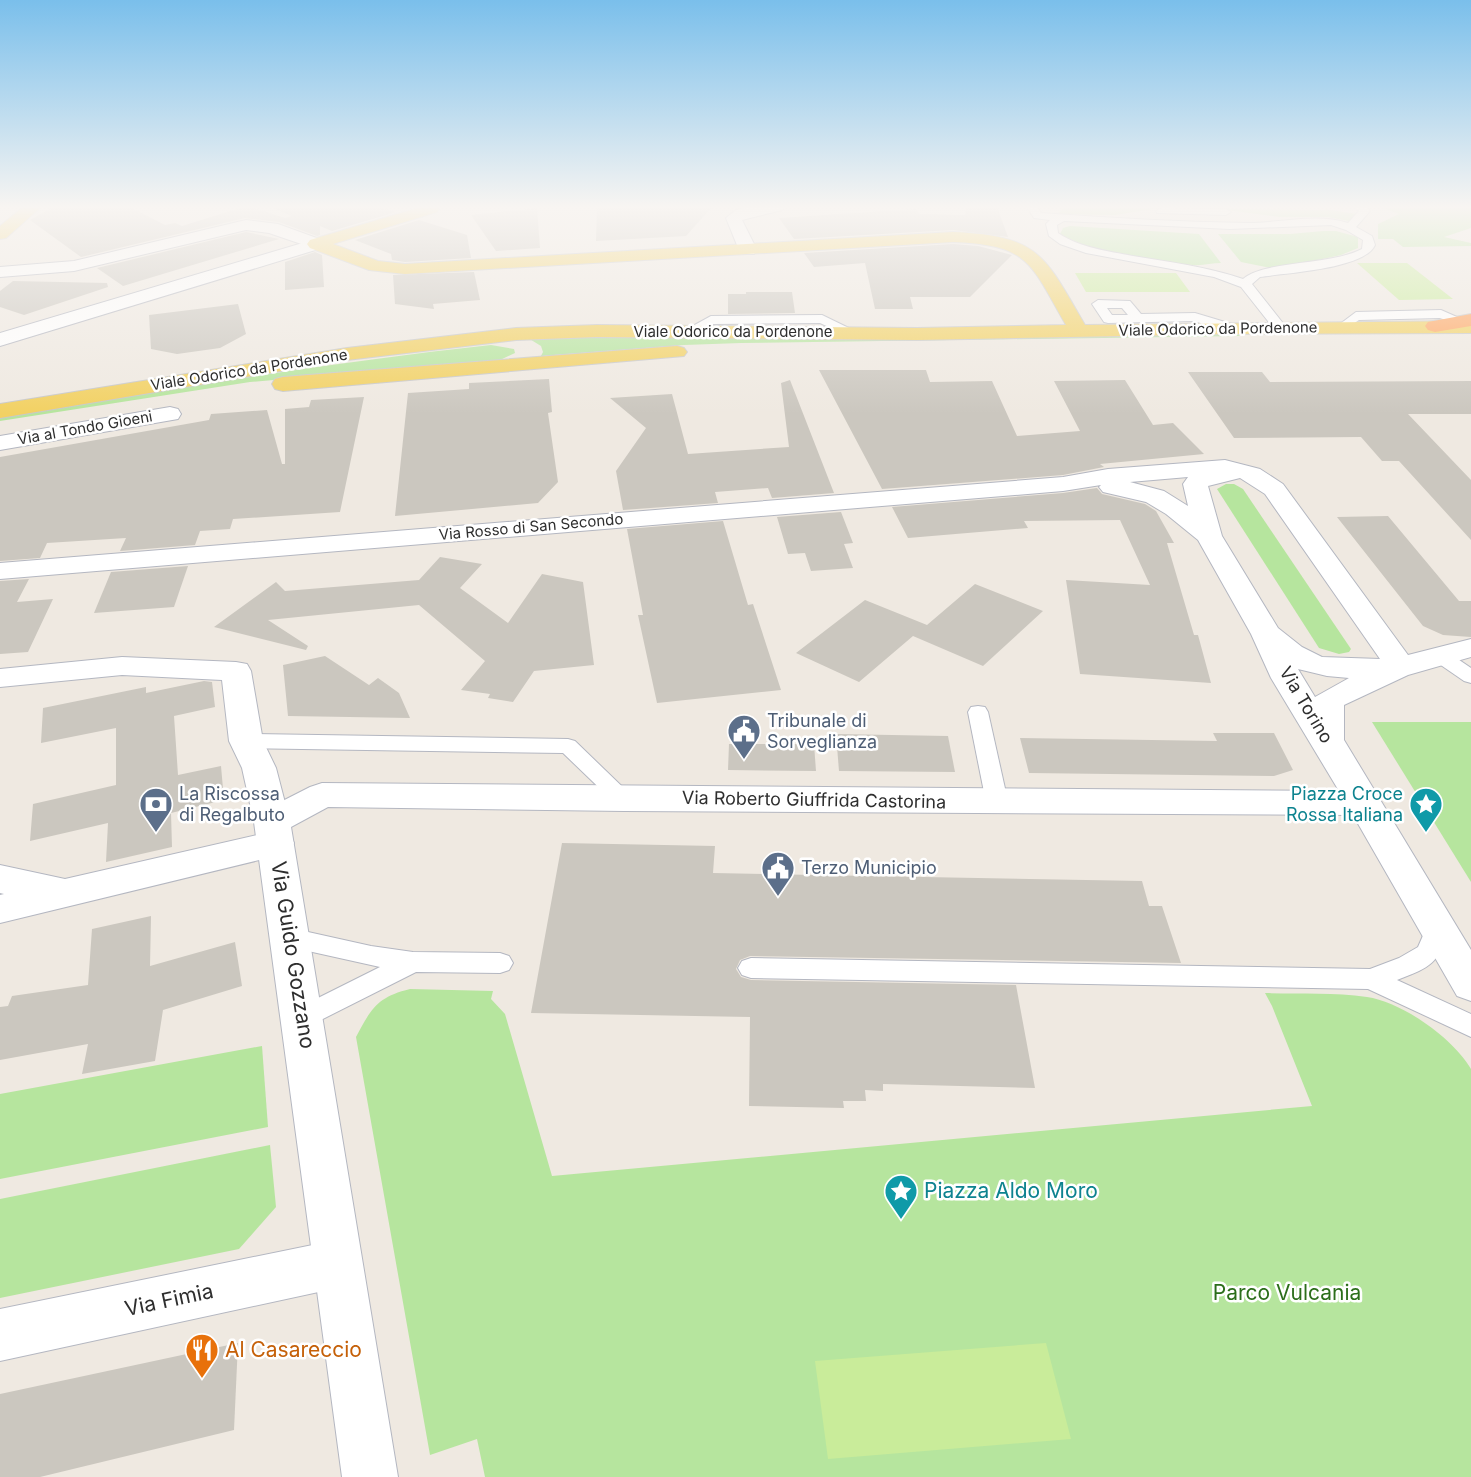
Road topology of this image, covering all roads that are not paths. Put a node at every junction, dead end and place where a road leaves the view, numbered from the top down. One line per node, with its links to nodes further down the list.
1 (211, 276): 12 (main road)
2 (1045, 276): 11 (main road)
3 (1222, 276): 5 (lane)
4 (1254, 276): 5 (lane)
5 (1245, 284): 8 (lane)
6 (1137, 318): 10 (lane)
7 (1468, 326): 9 (main road, Viale Odorico da Pordenone); 9 (lane); 13 (main road, Viale Odorico da Pordenone)
8 (1280, 327): 9 (main road, Viale Odorico da Pordenone); 10 (main road, Viale Odorico da Pordenone)
9 (1342, 327)
10 (1230, 328): 11 (main road, Viale Odorico da Pordenone)
11 (1079, 331): 15 (main road, Viale Odorico da Pordenone)
12 (0, 340)
13 (948, 346): 14 (main road); 16 (main road, Viale Odorico da Pordenone)
14 (1170, 349)
15 (347, 354): 16 (main road); 17 (main road, Viale Odorico da Pordenone)
16 (498, 366): 19 (main road, Viale Odorico da Pordenone)
17 (0, 411)
18 (170, 414): 20 (main road, Via al Tondo Gioeni)
19 (0, 428)
20 (0, 443)
21 (1256, 476): 22 (main road); 23 (main road, Via Torino); 28 (main road)
22 (1063, 484): 23 (main road); 24 (main road, Via Rosso di San Secondo)
23 (1209, 536): 25 (main road, Via Torino)
24 (0, 571)
25 (1266, 634): 28 (main road); 32 (main road, Via Torino)
26 (1471, 648): 27 (main road)
27 (1439, 655): 28 (main road); 29 (lane)
28 (1401, 667): 32 (main road)
29 (1471, 677)
30 (0, 678): 33 (main road, Via Guido Gozzano)
31 (978, 712): 35 (lane)
32 (1327, 740): 36 (main road, Via Torino)
33 (246, 741): 34 (lane); 37 (main road, Via Guido Gozzano)
34 (624, 799): 35 (main road, Via Roberto Giuffrida Castorina); 37 (main road, Via Roberto Giuffrida Castorina)
35 (997, 802): 36 (main road, Via Roberto Giuffrida Castorina)
36 (1363, 803): 41 (main road, Via Torino)
37 (274, 832): 39 (main road, Via Roberto Giuffrida Castorina); 42 (main road, Via Guido Gozzano)
38 (0, 879): 39 (main road)
39 (75, 892): 40 (main road, Via Roberto Giuffrida Castorina)
40 (0, 909)
41 (1437, 929): 46 (lane); 47 (main road, Via Torino)
42 (290, 938): 43 (lane); 48 (main road, Via Guido Gozzano)
43 (412, 962): 44 (lane); 48 (lane)
44 (500, 963)
45 (751, 968): 46 (lane)
46 (1371, 979): 49 (lane)
47 (1471, 985)
48 (303, 1018): 50 (main road, Via Guido Gozzano)
49 (1471, 1026)
50 (337, 1264): 51 (main road, Via Fimia); 52 (main road, Via Guido Gozzano)
51 (0, 1335)
52 (370, 1477)

